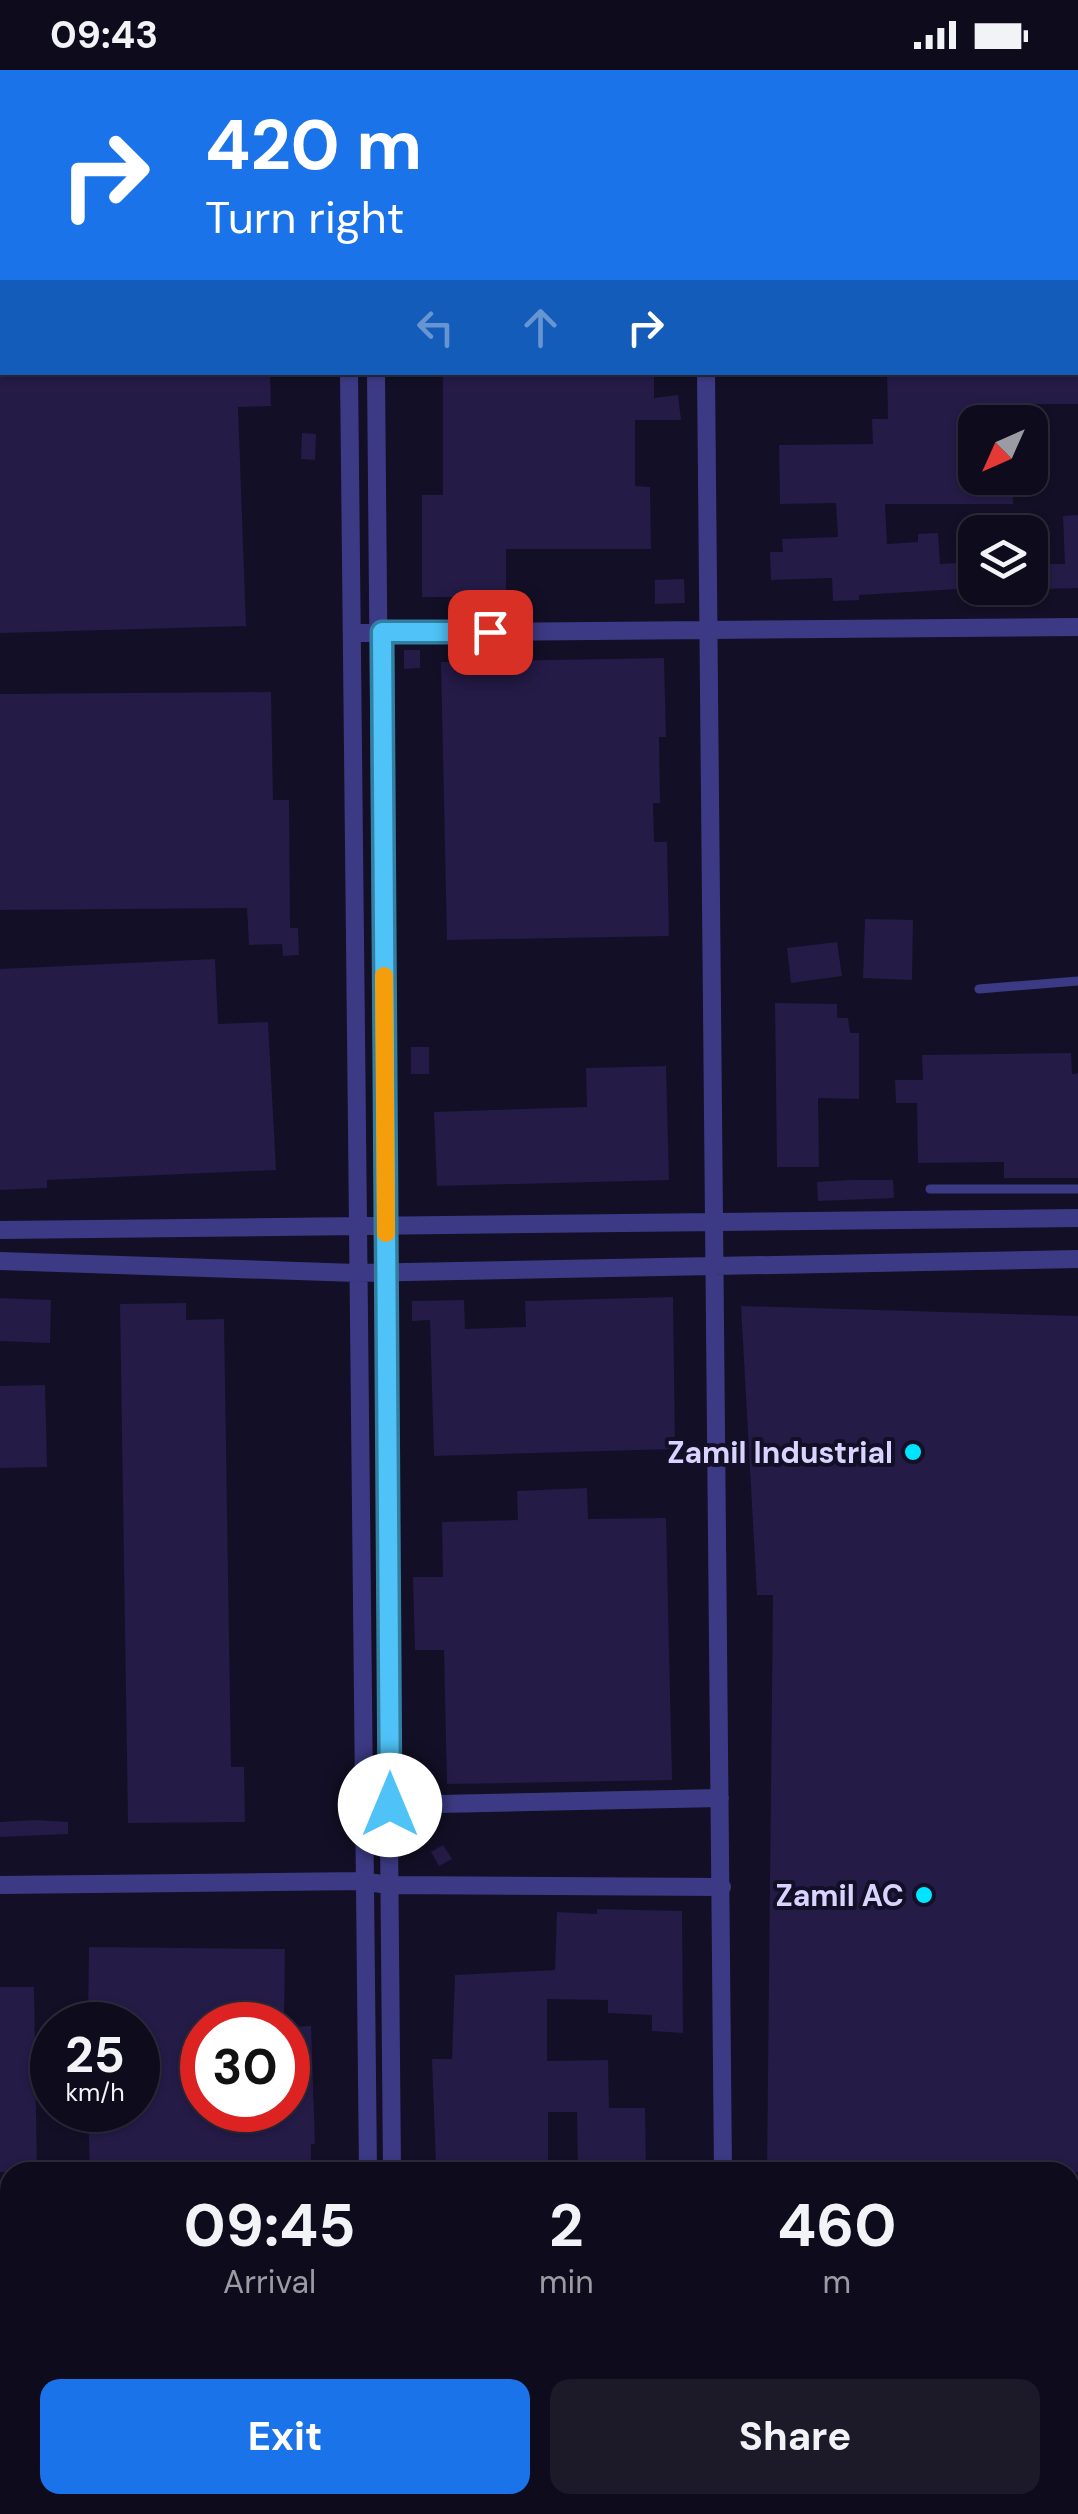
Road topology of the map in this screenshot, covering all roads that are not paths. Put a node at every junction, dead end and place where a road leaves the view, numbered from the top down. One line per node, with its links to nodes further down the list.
1 (349, 375): 7 (street)
2 (376, 375): 6 (street)
3 (706, 375): 5 (street)
4 (1078, 628): 5 (street)
5 (708, 631): 6 (street); 13 (street)
6 (382, 632): 7 (street); 15 (street)
7 (353, 634): 14 (street)
8 (1078, 981): 9 (lane)
9 (979, 988)
10 (930, 1189): 11 (lane)
11 (1078, 1189)
12 (1078, 1218): 13 (street)
13 (716, 1222): 15 (street); 19 (street)
14 (356, 1228): 15 (street); 16 (street); 20 (street)
15 (386, 1228): 21 (street)
16 (0, 1230)
17 (1078, 1259): 19 (street)
18 (0, 1260): 20 (street)
19 (716, 1265): 21 (street); 22 (street)
20 (356, 1272): 21 (street); 24 (street)
21 (387, 1272): 23 (street)
22 (720, 1798): 23 (street); 27 (street)
23 (390, 1805): 26 (street)
24 (362, 1881): 25 (street); 26 (street); 28 (street)
25 (0, 1884)
26 (388, 1885): 27 (street); 29 (street)
27 (722, 1886): 30 (street)
28 (368, 2162)
29 (392, 2162)
30 (723, 2162)
31 (352, 2514): 32 (street)
32 (370, 2514)

